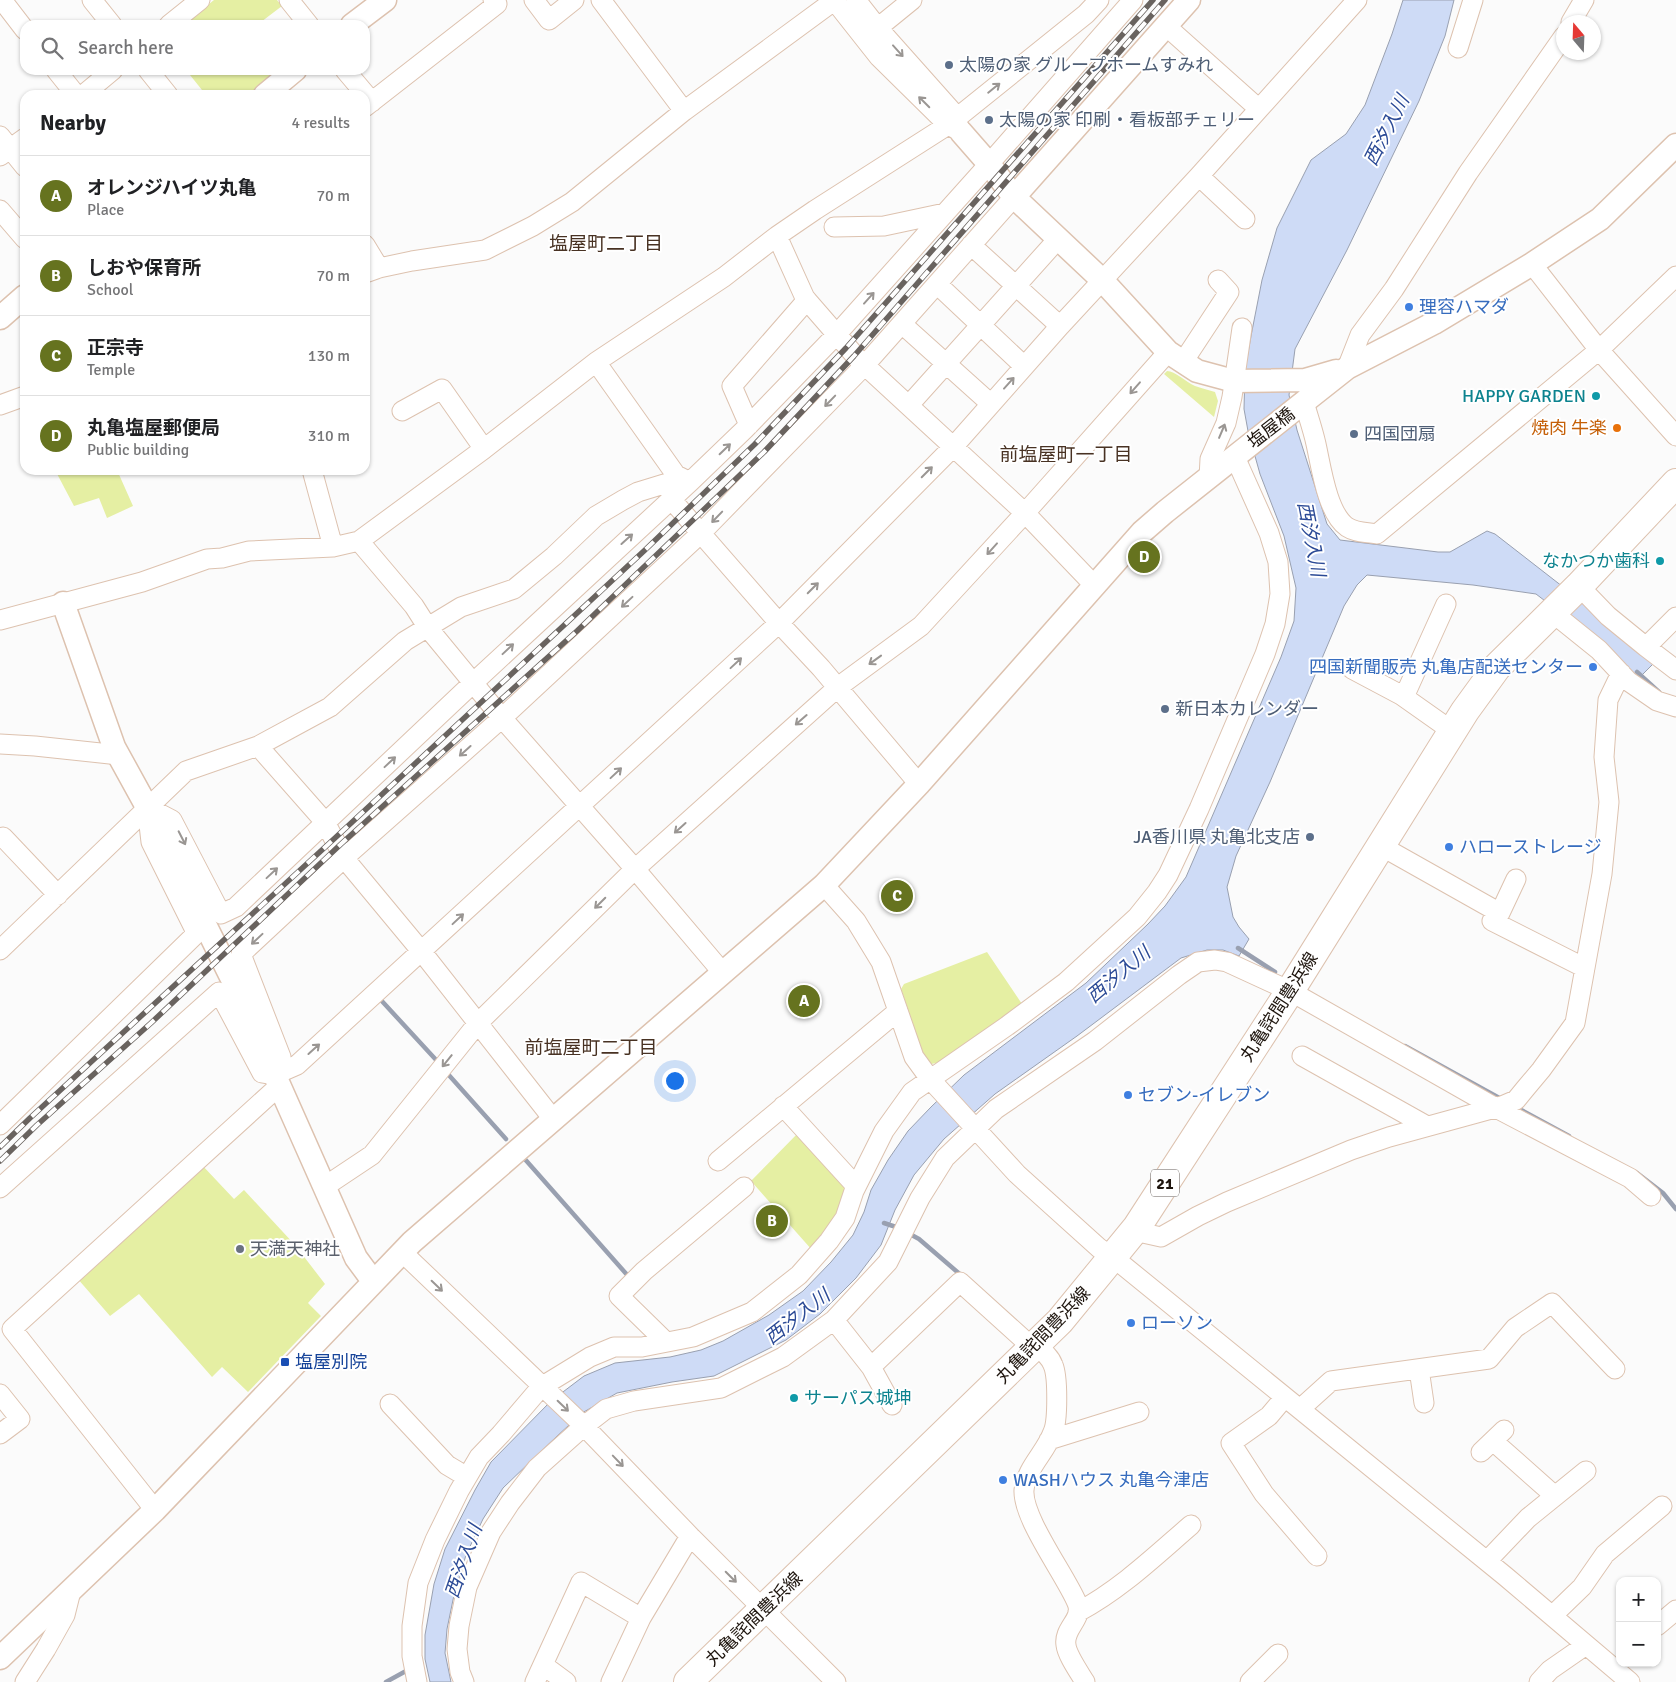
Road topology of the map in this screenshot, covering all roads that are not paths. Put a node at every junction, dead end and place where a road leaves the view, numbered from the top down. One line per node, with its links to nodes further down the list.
1 (2, 0): 24 (street)
2 (92, 0): 20 (street)
3 (289, 0): 22 (street)
4 (385, 0): 23 (street)
5 (493, 0): 39 (street)
6 (534, 0): 7 (street)
7 (574, 0)
8 (601, 0): 41 (street)
9 (834, 0): 26 (street); 41 (street)
10 (856, 0): 26 (street)
11 (912, 0): 26 (street)
12 (1099, 0): 42 (street, one-way to 12)
13 (1133, 0): 46 (street)
14 (1189, 0): 25 (street)
15 (1358, 0): 40 (street)
16 (1474, 0): 28 (street)
17 (1584, 0): 19 (street)
18 (188, 4): 21 (street)
19 (1575, 15)
20 (108, 20)
21 (173, 20)
22 (305, 20)
23 (359, 20)
24 (20, 23)
25 (1166, 26): 40 (street); 48 (street)
26 (871, 33): 42 (street)
27 (1556, 47): 78 (street)
28 (1458, 48)
29 (60, 75): 34 (street)
30 (107, 75): 35 (street)
31 (152, 75): 36 (street)
32 (289, 75): 37 (street)
33 (349, 75): 38 (street)
34 (72, 90)
35 (89, 90)
36 (164, 90)
37 (271, 90)
38 (359, 90)
39 (370, 103)
40 (1259, 109): 47 (street)
41 (684, 111): 58 (street)
42 (955, 125): 46 (street); 54 (street)
43 (9, 145): 45 (street)
44 (1676, 146): 57 (street)
45 (20, 160)
46 (989, 164): 48 (street); 49 (street)
47 (1199, 176): 51 (street); 60 (street)
48 (1014, 196): 55 (street); 56 (street)
49 (945, 213): 52 (street); 71 (street, one-way to 49)
50 (2, 216): 53 (street)
51 (1245, 219)
52 (834, 227)
53 (20, 234)
54 (777, 236): 65 (street); 74 (street)
55 (1058, 240): 60 (street); 63 (street)
56 (971, 245): 62 (street); 63 (street)
57 (1532, 264): 72 (street); 78 (street)
58 (372, 270)
59 (1676, 276): 72 (street)
60 (1102, 280): 69 (street); 73 (street)
61 (1218, 280): 73 (street)
62 (937, 284): 67 (street); 68 (street)
63 (1015, 287): 68 (street); 69 (street)
64 (20, 300): 66 (street)
65 (807, 300): 71 (street); 86 (street)
66 (0, 318)
67 (902, 324): 75 (street); 76 (street)
68 (981, 325): 75 (street); 77 (street)
69 (1060, 326): 77 (street)
70 (1242, 328): 79 (street)
71 (836, 334): 76 (street); 86 (street)
72 (1599, 350): 83 (street); 87 (street)
73 (1175, 357): 79 (street); 96 (street, one-way to 96)
74 (596, 362): 89 (street); 93 (street)
75 (946, 363): 81 (street); 82 (street)
76 (864, 366): 81 (street); 97 (street, one-way to 97)
77 (1024, 366): 82 (street, one-way to 77)
78 (1347, 368): 79 (street); 83 (street, 塩屋橋)
79 (1237, 381): 92 (street, one-way to 79)
80 (20, 398): 84 (street)
81 (909, 404): 88 (street)
82 (991, 404): 88 (street)
83 (1302, 404): 90 (street, 塩屋橋)
84 (0, 405)
85 (402, 411): 89 (street)
86 (749, 425): 93 (street, one-way to 86)
87 (1676, 436)
88 (954, 446): 96 (street); 107 (street, one-way to 88)
89 (484, 449): 98 (street)
90 (1239, 454): 92 (street, 塩屋橋); 143 (street)
91 (313, 475): 99 (street)
92 (1209, 478): 100 (street, 塩屋橋)
93 (690, 482): 95 (street); 108 (street)
94 (1676, 483): 101 (main road, 丸亀詫間豊浜線 / 21)
95 (671, 499): 97 (street); 113 (street, one-way to 95)
96 (1025, 513): 100 (street); 114 (street, one-way to 114)
97 (701, 533): 107 (street); 117 (street, one-way to 117)
98 (359, 542): 99 (street); 108 (street)
99 (333, 547): 102 (street)
100 (1094, 585): 122 (street, 塩屋橋)
101 (1579, 586): 104 (main road, 丸亀詫間豊浜線 / 21); 109 (street)
102 (63, 603): 106 (street); 121 (street)
103 (1446, 604): 115 (street)
104 (1553, 613): 112 (street); 118 (main road, 丸亀詫間豊浜線 / 21)
105 (1676, 617): 109 (street)
106 (0, 620)
107 (779, 623): 114 (street); 123 (street, one-way to 107)
108 (428, 628): 113 (street); 120 (street)
109 (1646, 647): 111 (street)
110 (1352, 669): 115 (street)
111 (1676, 670)
112 (1620, 674): 116 (street); 136 (street)
113 (473, 683): 117 (street); 125 (street, one-way to 113)
114 (838, 688): 122 (street); 129 (street, one-way to 129)
115 (1404, 697): 118 (street)
116 (1676, 707)
117 (502, 718): 123 (street); 128 (street, one-way to 128)
118 (1452, 731): 127 (main road, 丸亀詫間豊浜線 / 21)
119 (0, 744): 121 (street)
120 (258, 746): 124 (street); 125 (street)
121 (119, 755): 124 (street)
122 (918, 784): 131 (street, 塩屋橋)
123 (580, 806): 129 (street); 135 (street, one-way to 123)
124 (147, 807): 125 (street, one-way to 125); 132 (street); 142 (street); 146 (street)
125 (325, 822): 128 (street)
126 (3, 837): 132 (street)
127 (1381, 846): 130 (street); 138 (main road, 丸亀詫間豊浜線 / 21)
128 (344, 858): 135 (street); 142 (street, one-way to 142)
129 (635, 869): 137 (street); 140 (street, one-way to 140)
130 (1516, 879)
131 (824, 885): 137 (street, 塩屋橋); 139 (street)
132 (58, 895): 134 (street)
133 (1492, 921): 136 (street)
134 (0, 950)
135 (422, 952): 140 (street); 142 (street, one-way to 135)
136 (1585, 968): 144 (street)
137 (723, 973): 147 (street, 塩屋橋)
138 (1290, 991): 144 (street); 149 (street); 156 (main road, 丸亀詫間豊浜線 / 21)
139 (898, 1011): 143 (street); 145 (street)
140 (478, 1023): 147 (street); 152 (street, one-way to 152)
141 (1302, 1056): 148 (street)
142 (276, 1081): 152 (street); 154 (street); 181 (street)
143 (933, 1082): 149 (street); 151 (street)
144 (1504, 1105): 148 (street); 155 (street)
145 (784, 1106): 150 (street); 151 (street)
146 (4, 1113)
147 (553, 1119): 157 (street, 塩屋橋)
148 (1428, 1126): 156 (street)
149 (975, 1129): 158 (street); 160 (street)
150 (718, 1161)
151 (856, 1186): 161 (street)
152 (324, 1187): 159 (street)
153 (744, 1187): 161 (street)
154 (0, 1188)
155 (1650, 1196)
156 (1134, 1231): 158 (main road, 丸亀詫間豊浜線 / 21)
157 (402, 1252): 159 (street, 塩屋橋); 166 (street, one-way to 166)
158 (1114, 1258): 162 (main road, 丸亀詫間豊浜線 / 21); 168 (street)
159 (373, 1281): 181 (street, 塩屋橋)
160 (834, 1320): 163 (street); 173 (street)
161 (666, 1342): 166 (street)
162 (1034, 1346): 163 (street); 175 (street); 187 (main road, 丸亀詫間豊浜線 / 21)
163 (870, 1367): 171 (street)
164 (1418, 1369): 165 (street); 168 (street); 169 (street)
165 (1615, 1369)
166 (544, 1388): 173 (street, one-way to 173); 178 (street)
167 (0, 1394): 174 (street)
168 (1293, 1403): 184 (street); 185 (street)
169 (1424, 1403)
170 (390, 1404): 178 (street)
171 (892, 1405)
172 (1139, 1412): 175 (street)
173 (582, 1424): 183 (street, one-way to 183); 201 (street)
174 (0, 1434)
175 (1049, 1440): 189 (street)
176 (1492, 1441): 179 (street)
177 (1586, 1472): 179 (street)
178 (467, 1477): 200 (street)
179 (1555, 1496): 185 (street)
180 (1662, 1506): 190 (street)
181 (155, 1510): 186 (street, 塩屋橋)
182 (1191, 1525): 189 (street)
183 (690, 1536): 187 (street, one-way to 187); 191 (street)
184 (1317, 1556)
185 (1486, 1561): 190 (street)
186 (71, 1591): 195 (street, 塩屋橋); 199 (street)
187 (765, 1609): 204 (main road, 丸亀詫間豊浜線 / 21); 205 (street)
188 (1676, 1610): 192 (street)
189 (1078, 1612): 206 (street)
190 (1552, 1616): 193 (street)
191 (641, 1618): 198 (street); 203 (street)
192 (1661, 1623)
193 (1586, 1645): 196 (street); 208 (street)
194 (1278, 1654): 207 (street)
195 (0, 1658)
196 (1616, 1665)
197 (1619, 1667): 209 (street)
198 (539, 1674): 202 (street)
199 (25, 1682)
200 (417, 1682)
201 (464, 1682)
202 (566, 1682)
203 (611, 1682)
204 (688, 1682)
205 (836, 1682)
206 (1084, 1682)
207 (1250, 1682)
208 (1539, 1682)
209 (1630, 1682)

